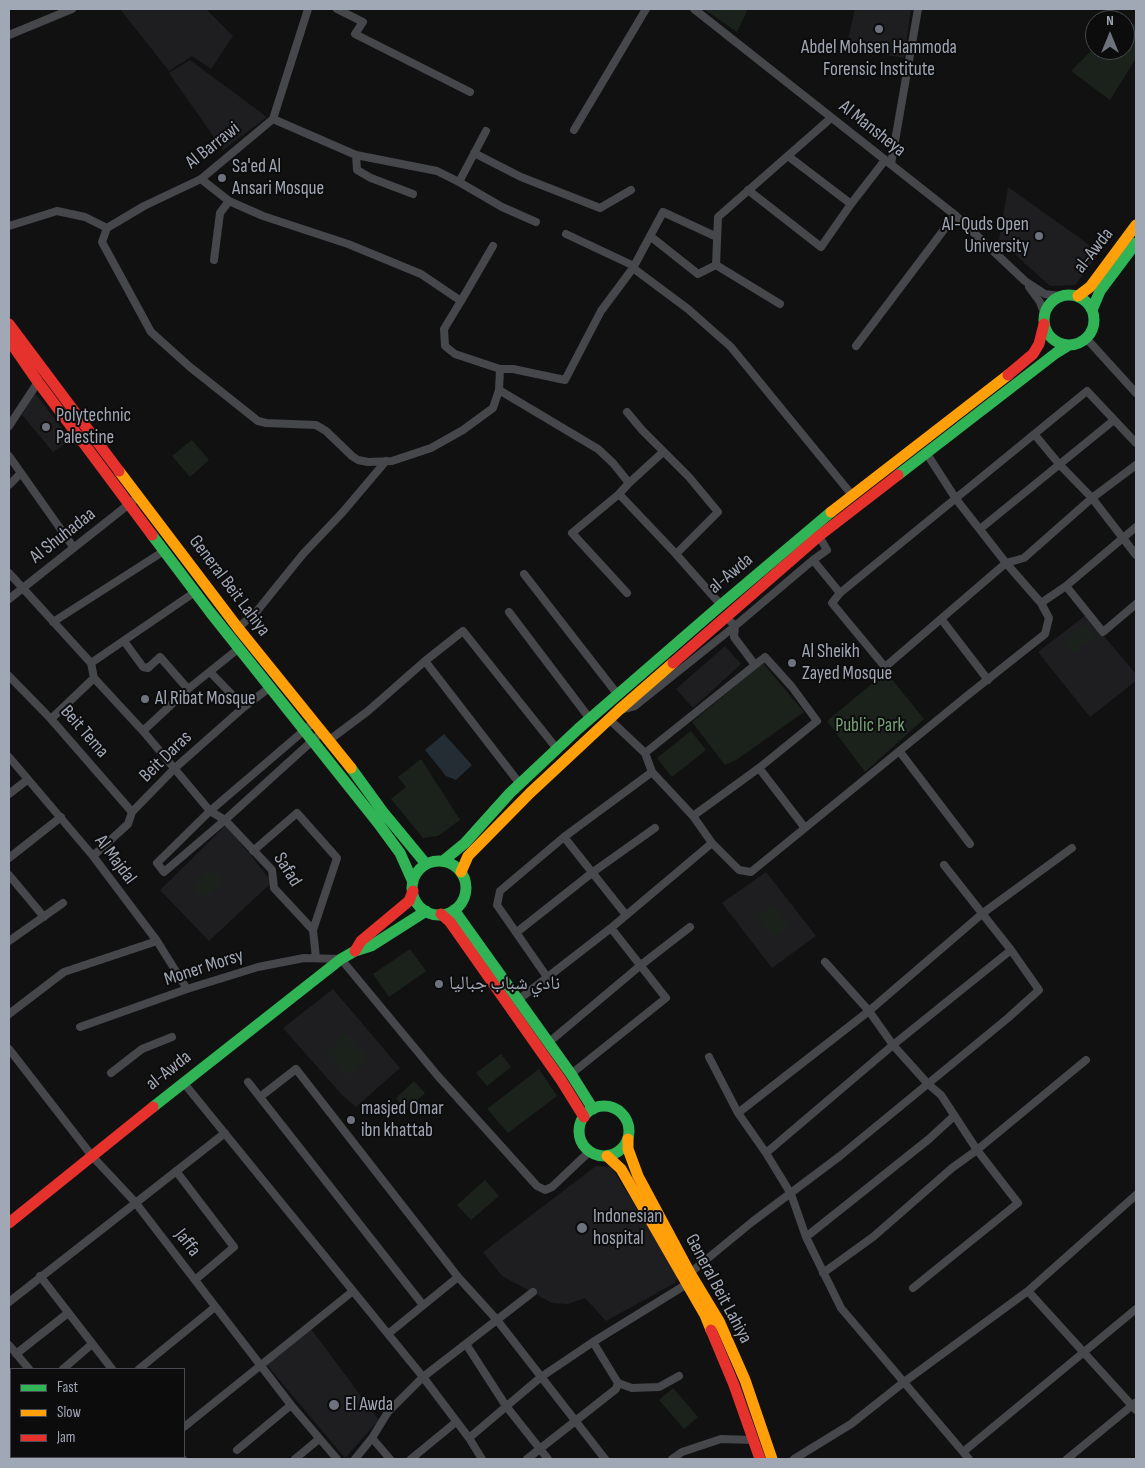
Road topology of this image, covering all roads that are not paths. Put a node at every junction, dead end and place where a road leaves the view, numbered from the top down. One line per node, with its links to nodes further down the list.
1 (72, 9): 7 (street)
2 (308, 9): 10 (street)
3 (337, 9): 8 (street)
4 (646, 9): 11 (street)
5 (694, 9): 9 (street, Al Mansheya)
6 (918, 9): 16 (street)
7 (9, 36)
8 (470, 92)
9 (831, 118): 15 (street); 16 (street, Al Mansheya)
10 (273, 119): 14 (street); 17 (street, Al Barrawi)
11 (574, 130)
12 (486, 131): 13 (street)
13 (474, 153): 18 (street); 19 (street)
14 (356, 155): 18 (street); 21 (street)
15 (788, 156): 20 (street); 23 (street)
16 (888, 162): 23 (street); 24 (street, Al Mansheya)
17 (201, 179): 22 (street); 28 (street, Al Barrawi)
18 (459, 182): 25 (street)
19 (631, 190)
20 (748, 190): 23 (street); 31 (street)
21 (413, 194)
22 (229, 201): 34 (street); 40 (street)
23 (851, 204)
24 (955, 215): 37 (street, Al Mansheya); 48 (street)
25 (536, 222)
26 (1136, 225): 39 (main road, al-Awda)
27 (9, 226): 28 (street)
28 (107, 228): 61 (street)
29 (566, 234): 36 (street)
30 (650, 236): 31 (street); 35 (street); 36 (street)
31 (717, 238): 35 (street)
32 (1136, 242): 42 (main road, al-Awda)
33 (493, 246): 40 (street)
34 (214, 260)
35 (716, 265): 41 (street)
36 (633, 267): 49 (street); 68 (street)
37 (1025, 282): 38 (street, Al Mansheya); 43 (street, Al Mansheya)
38 (1059, 296): 39 (main road); 43 (main road)
39 (1078, 296): 42 (main road)
40 (461, 301): 49 (street)
41 (780, 304)
42 (1092, 310): 45 (main road)
43 (1044, 319): 47 (main road); 68 (main road, al-Awda)
44 (9, 324): 71 (main road, General Beit Lahiya)
45 (1086, 338): 47 (main road); 52 (street)
46 (9, 340): 50 (main road, General Beit Lahiya)
47 (1069, 345): 59 (main road, al-Awda)
48 (856, 346)
49 (500, 369): 51 (street)
50 (38, 382): 55 (street); 71 (main road, General Beit Lahiya)
51 (499, 390): 61 (street); 65 (street)
52 (1136, 393)
53 (627, 412): 58 (street)
54 (1114, 420): 56 (street); 57 (street); 62 (street)
55 (9, 426)
56 (1035, 435): 62 (street); 70 (street)
57 (1136, 444)
58 (663, 452): 65 (street); 78 (street)
59 (926, 454): 70 (street); 74 (main road, al-Awda)
60 (9, 456): 64 (street)
61 (386, 461): 98 (street)
62 (1059, 464): 69 (street); 73 (street)
63 (1136, 465): 69 (street)
64 (21, 474): 66 (street); 76 (street)
65 (629, 483): 67 (street)
66 (9, 485)
67 (618, 494): 78 (street); 87 (street)
68 (852, 495): 92 (main road, al-Awda)
69 (1092, 498): 75 (street); 81 (street)
70 (956, 499): 73 (street); 88 (street)
71 (134, 501): 76 (street, Al Shuhadaa); 77 (main road, General Beit Lahiya); 98 (main road, General Beit Lahiya)
72 (1136, 528): 75 (street)
73 (980, 529): 81 (street)
74 (819, 536): 80 (street); 94 (main road, al-Awda)
75 (1123, 539): 79 (street); 84 (street)
76 (74, 548): 85 (street, Al Shuhadaa)
77 (164, 550): 86 (main road, General Beit Lahiya); 96 (street)
78 (676, 554): 92 (street)
79 (1136, 555)
80 (814, 560): 88 (street); 97 (street)
81 (1006, 563): 90 (street); 95 (street)
82 (9, 573): 85 (street)
83 (524, 574): 110 (street)
84 (1066, 586): 90 (street); 91 (street)
85 (23, 588): 89 (street, Al Shuhadaa); 96 (street)
86 (195, 592): 99 (street); 100 (main road, General Beit Lahiya)
87 (627, 593)
88 (840, 593): 95 (street)
89 (9, 599)
90 (1041, 604): 107 (street)
91 (1136, 604)
92 (721, 605): 110 (main road, al-Awda)
93 (509, 612): 114 (street)
94 (726, 617): 97 (street); 112 (main road, al-Awda)
95 (942, 620): 107 (street)
96 (53, 622): 102 (street)
97 (735, 626): 103 (street); 112 (street)
98 (238, 628): 116 (main road, General Beit Lahiya)
99 (124, 641): 102 (street); 109 (street)
100 (238, 649): 104 (street); 108 (main road, General Beit Lahiya)
101 (424, 661): 119 (street); 121 (street); 129 (street)
102 (91, 663): 106 (street)
103 (755, 664): 123 (street); 126 (street)
104 (210, 672): 109 (street); 111 (street)
105 (9, 676): 113 (street, Beit Tema)
106 (94, 678): 113 (street); 117 (street, Safad)
107 (988, 680): 122 (street)
108 (269, 688): 111 (street, Beit Daras); 118 (main road, General Beit Lahiya)
109 (188, 689): 117 (street)
110 (618, 695): 114 (main road, al-Awda)
111 (244, 708): 125 (street, Beit Daras)
112 (618, 710): 115 (main road, al-Awda)
113 (51, 719): 132 (street, Beit Tema)
114 (590, 719): 121 (main road, al-Awda)
115 (609, 719): 123 (street); 148 (main road, al-Awda)
116 (314, 722): 118 (street); 119 (main road, General Beit Lahiya)
117 (143, 731): 125 (street, Safad)
118 (304, 731): 120 (main road, General Beit Lahiya); 131 (street)
119 (325, 736): 120 (street); 146 (main road, General Beit Lahiya)
120 (313, 740): 135 (street); 151 (main road, General Beit Lahiya)
121 (557, 749): 129 (main road, al-Awda)
122 (900, 752): 137 (street); 140 (street)
123 (646, 753): 127 (street)
124 (9, 757): 128 (street, Al Majdal)
125 (175, 768): 131 (street, Safad); 132 (street, Beit Daras)
126 (759, 768): 133 (street); 137 (street)
127 (652, 772): 133 (street); 138 (street)
128 (27, 780): 130 (street); 134 (street, Al Majdal)
129 (520, 784): 145 (main road, al-Awda)
130 (9, 794)
131 (210, 811): 135 (street, Safad); 135 (street)
132 (132, 812): 143 (street, Beit Daras)
133 (693, 816): 139 (street)
134 (61, 817): 143 (street, Al Majdal); 144 (street)
135 (225, 820): 142 (street, Safad)
136 (655, 828): 149 (street)
137 (805, 828): 139 (street)
138 (564, 837): 149 (street); 162 (street)
139 (712, 843): 157 (street)
140 (970, 844)
141 (1072, 848): 155 (street)
142 (253, 851): 161 (street, Safad); 161 (street)
143 (93, 856): 164 (street, Al Majdal)
144 (9, 858)
145 (443, 861): 146 (main road); 148 (main road)
146 (426, 864): 151 (main road)
147 (944, 865): 155 (street)
148 (461, 872): 153 (main road)
149 (593, 872): 157 (street); 162 (street)
150 (9, 875): 158 (street)
151 (413, 886): 154 (main road); 166 (main road, al-Awda)
152 (63, 903): 158 (street)
153 (454, 910): 156 (main road); 173 (main road)
154 (426, 911): 156 (main road); 166 (main road, al-Awda)
155 (983, 913): 165 (street); 174 (street)
156 (441, 914): 192 (main road)
157 (626, 915): 160 (street)
158 (44, 917): 163 (street)
159 (690, 927): 170 (street)
160 (611, 928): 170 (street); 171 (street)
161 (313, 930): 167 (street)
162 (517, 932): 171 (street)
163 (9, 941)
164 (157, 941): 172 (street, Al Majdal); 175 (street)
165 (1011, 950): 179 (street); 187 (street)
166 (355, 951): 168 (main road, al-Awda)
167 (316, 958): 168 (street, Moner Morsy); 172 (street, Moner Morsy)
168 (341, 959): 185 (main road, al-Awda); 196 (street)
169 (825, 962): 174 (street)
170 (641, 965): 178 (street); 184 (street)
171 (547, 977): 173 (street)
172 (187, 989): 176 (street, Moner Morsy)
173 (518, 1000): 178 (main road)
174 (868, 1011): 179 (street); 190 (street)
175 (9, 1014)
176 (80, 1027)
177 (172, 1037): 183 (street)
178 (548, 1043): 184 (main road)
179 (893, 1045): 187 (street); 197 (street)
180 (9, 1048): 198 (street, Jaffa)
181 (709, 1056): 190 (street)
182 (1086, 1060): 195 (street)
183 (111, 1073)
184 (571, 1074): 189 (main road)
185 (183, 1082): 193 (street); 198 (main road, al-Awda)
186 (248, 1082): 188 (street)
187 (928, 1084): 191 (street); 201 (street)
188 (260, 1097): 208 (street); 216 (street)
189 (594, 1109): 192 (main road); 194 (main road)
190 (738, 1113): 197 (street)
191 (954, 1116): 195 (street); 205 (street)
192 (584, 1117): 196 (main road)
193 (225, 1133): 200 (street); 212 (street)
194 (628, 1139): 199 (main road); 209 (main road, General Beit Lahiya)
195 (977, 1150): 206 (street); 211 (street)
196 (590, 1151): 199 (main road)
197 (766, 1153): 201 (street)
198 (92, 1156): 203 (street, Jaffa); 204 (main road, al-Awda)
199 (607, 1156): 209 (main road, General Beit Lahiya)
200 (176, 1171): 203 (street); 210 (street)
201 (791, 1194): 205 (street); 209 (street)
202 (1136, 1195): 213 (street)
203 (134, 1202): 207 (street); 210 (street, Jaffa)
204 (9, 1223)
205 (806, 1237): 206 (street)
206 (823, 1273): 236 (street)
207 (40, 1276): 215 (street); 219 (street)
208 (458, 1277): 216 (street); 220 (street)
209 (689, 1278): 222 (street); 247 (main road, General Beit Lahiya); 262 (main road, General Beit Lahiya)
210 (195, 1280): 217 (street, Jaffa)
211 (913, 1288)
212 (353, 1291): 221 (street); 228 (street)
213 (1028, 1291): 226 (street); 236 (street)
214 (533, 1292): 220 (street)
215 (9, 1302)
216 (423, 1306): 221 (street)
217 (216, 1307): 228 (street, Jaffa); 232 (street)
218 (1136, 1309): 226 (street)
219 (68, 1313): 223 (street); 227 (street)
220 (497, 1320): 224 (street); 235 (street)
221 (388, 1334): 234 (street)
222 (593, 1342): 235 (street); 237 (street)
223 (92, 1344): 230 (street); 231 (street)
224 (466, 1344): 234 (street); 239 (street)
225 (9, 1345): 227 (street)
226 (1084, 1352): 240 (street); 250 (street)
227 (16, 1354): 229 (street)
228 (261, 1365): 238 (street, Jaffa); 243 (street)
229 (28, 1368)
230 (64, 1368)
231 (111, 1368)
232 (140, 1368)
233 (679, 1376): 237 (street)
234 (423, 1377): 242 (street); 244 (street)
235 (541, 1377): 239 (street); 241 (street)
236 (904, 1382): 250 (street); 263 (street)
237 (618, 1383): 241 (street)
238 (291, 1405): 246 (street, Jaffa); 248 (street)
239 (506, 1406): 245 (street); 249 (street)
240 (1135, 1406): 265 (street)
241 (574, 1421): 249 (street); 259 (street)
242 (456, 1422): 245 (street); 255 (street)
243 (185, 1426)
244 (372, 1438): 253 (street); 254 (street)
245 (470, 1438): 256 (street)
246 (319, 1439): 251 (street); 252 (street, Jaffa)
247 (753, 1440): 260 (street); 261 (main road, General Beit Lahiya)
248 (237, 1450)
249 (539, 1450): 257 (street); 258 (street)
250 (963, 1452): 264 (street)
251 (295, 1459)
252 (337, 1459)
253 (355, 1459)
254 (390, 1459)
255 (411, 1459)
256 (482, 1459)
257 (527, 1459)
258 (548, 1459)
259 (605, 1459)
260 (672, 1459)
261 (760, 1459)
262 (772, 1459)
263 (794, 1459)
264 (969, 1459)
265 (1067, 1459)

